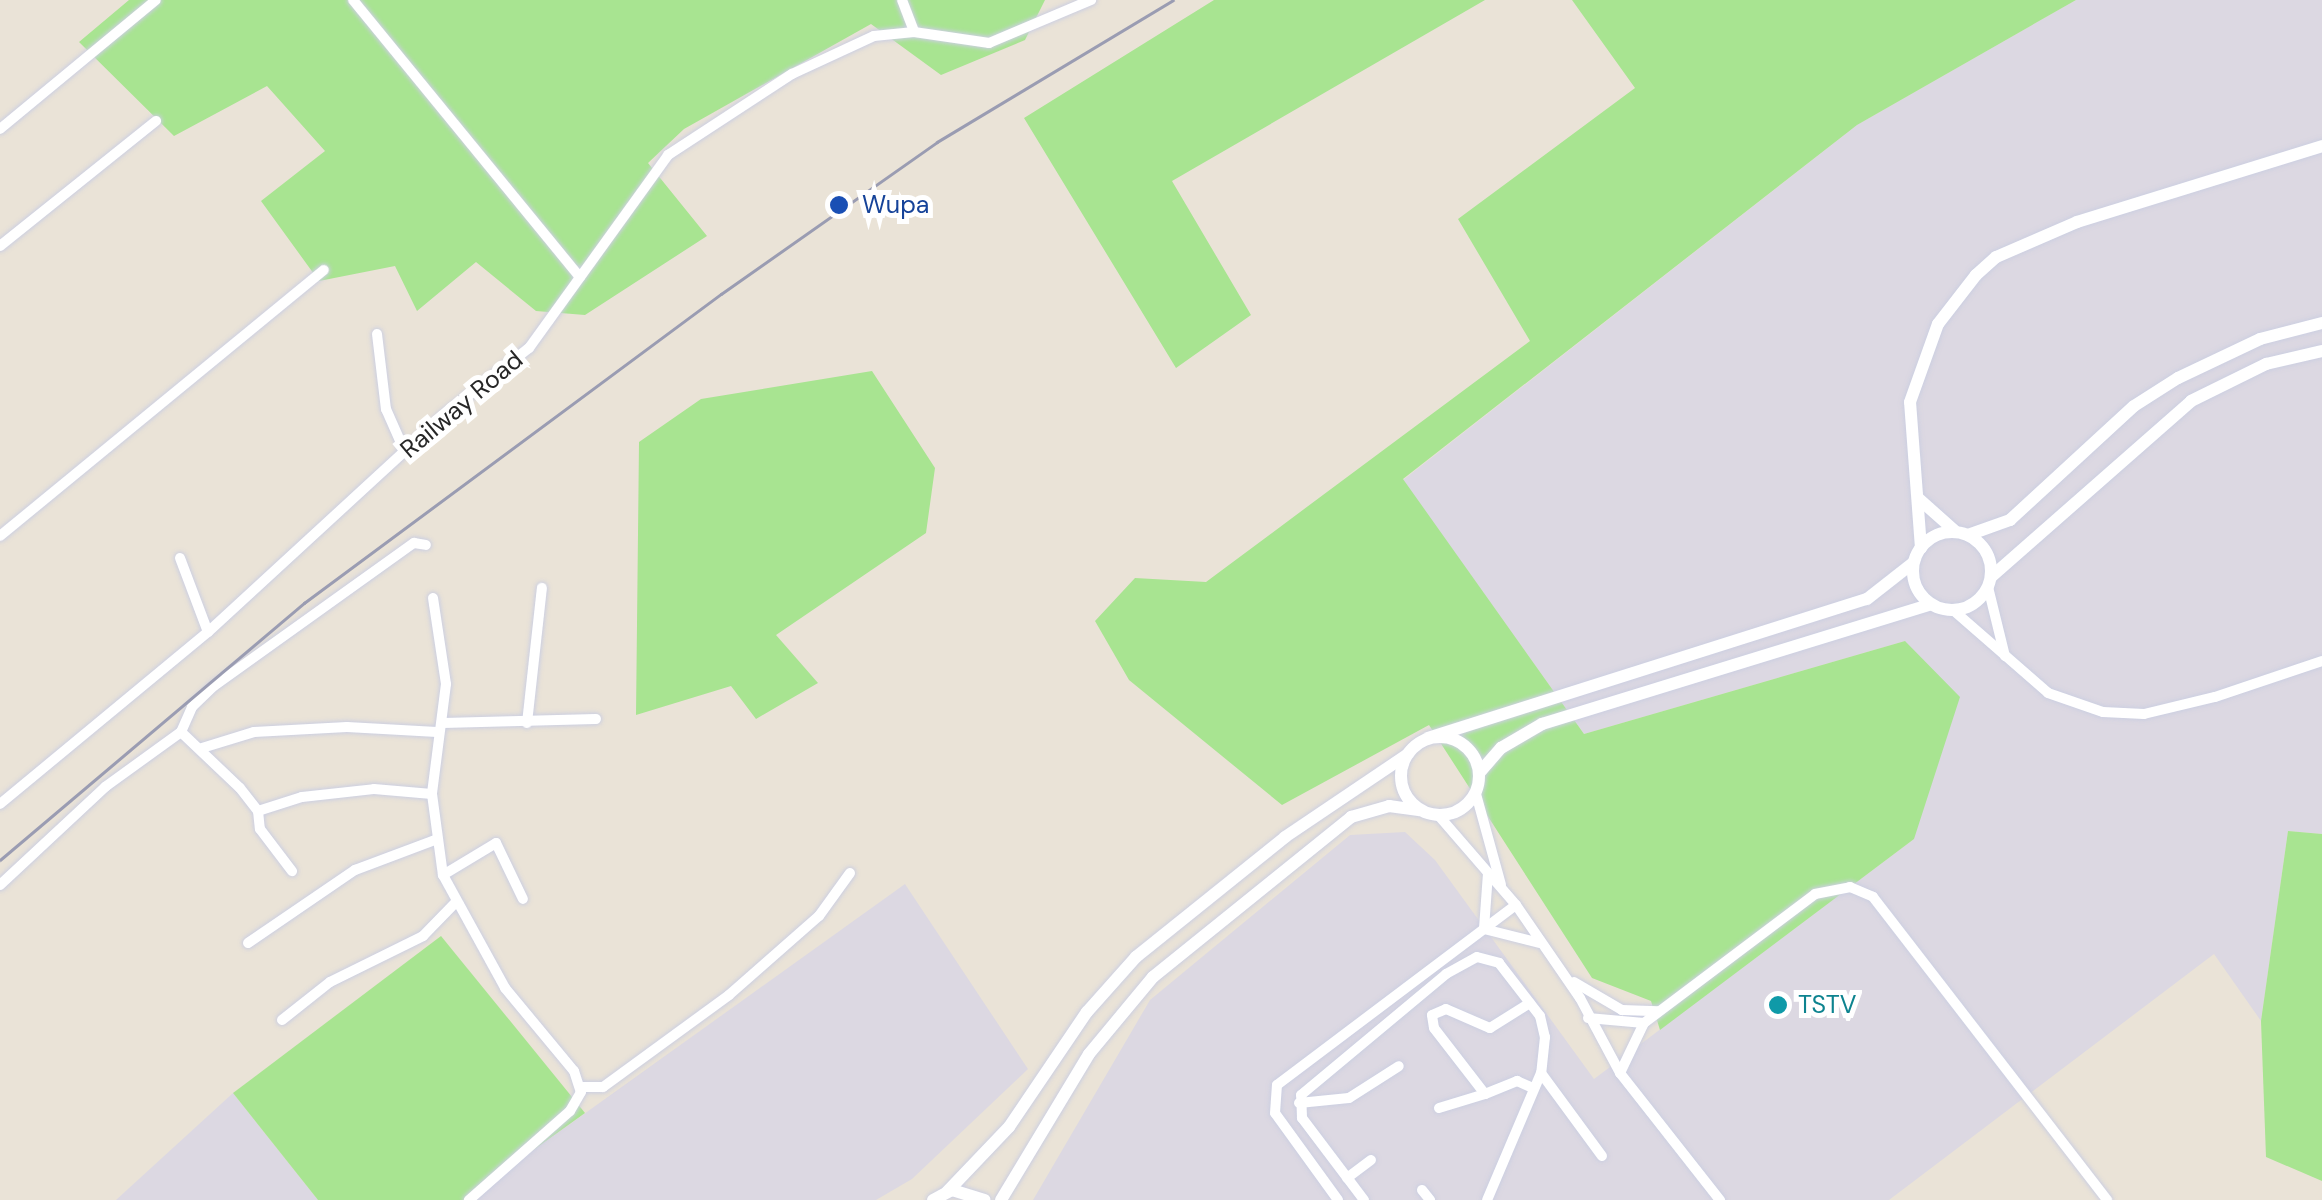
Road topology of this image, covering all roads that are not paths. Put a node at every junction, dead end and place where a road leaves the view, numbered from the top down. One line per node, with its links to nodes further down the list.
1 (156, 0): 7 (street)
2 (353, 0): 11 (street)
3 (902, 0): 5 (street)
4 (1091, 0): 5 (street, Railway Road)
5 (914, 32): 11 (street, Railway Road)
6 (156, 122): 9 (street)
7 (0, 129)
8 (2322, 146): 16 (street)
9 (0, 246)
10 (324, 270): 18 (street)
11 (580, 278): 15 (street, Railway Road)
12 (2322, 324): 17 (street)
13 (377, 334): 15 (street)
14 (2322, 352): 23 (street)
15 (405, 452): 28 (street, Railway Road)
16 (1920, 498): 17 (street); 20 (street)
17 (1962, 533): 20 (street); 23 (street)
18 (0, 536)
19 (426, 545): 34 (street)
20 (1920, 548): 22 (street)
21 (180, 558): 28 (street)
22 (1914, 564): 26 (street); 35 (street)
23 (1990, 582): 27 (street); 29 (street)
24 (542, 588): 32 (street)
25 (433, 598): 33 (street)
26 (1931, 604): 27 (street); 38 (street)
27 (1953, 610): 29 (street)
28 (208, 632): 41 (street, Railway Road)
29 (2005, 658): 30 (street)
30 (2322, 661)
31 (596, 719): 32 (street)
32 (528, 723): 33 (street)
33 (440, 727): 36 (street); 39 (street)
34 (181, 732): 36 (street); 50 (street)
35 (1428, 738): 37 (street); 38 (street)
36 (202, 748): 43 (street)
37 (1408, 754): 42 (street); 76 (street)
38 (1480, 772): 40 (street)
39 (432, 794): 43 (street); 45 (street)
40 (1476, 794): 44 (street); 51 (street)
41 (0, 804)
42 (1419, 810): 44 (street); 80 (street)
43 (258, 811): 46 (street)
44 (1439, 816): 48 (street)
45 (435, 840): 49 (street); 56 (street)
46 (292, 870)
47 (850, 873): 67 (street)
48 (1488, 873): 51 (street); 55 (street)
49 (443, 875): 52 (street); 53 (street)
50 (0, 885)
51 (1501, 886): 54 (street)
52 (523, 899)
53 (454, 904): 62 (street); 67 (street)
54 (1516, 905): 55 (street); 57 (street)
55 (1484, 928): 57 (street); 81 (street)
56 (248, 943)
57 (1544, 945): 58 (street)
58 (1566, 976): 60 (street); 61 (street)
59 (1530, 1003): 66 (street); 69 (street); 70 (street)
60 (1660, 1011): 63 (street); 86 (street)
61 (1588, 1018): 63 (street); 65 (street)
62 (282, 1020)
63 (1644, 1023): 65 (street)
64 (1399, 1066): 70 (street)
65 (1620, 1072): 85 (street)
66 (1541, 1073): 68 (street); 72 (street)
67 (580, 1087): 77 (street)
68 (1533, 1088): 69 (street); 84 (street)
69 (1485, 1094): 71 (street)
70 (1300, 1103): 74 (street)
71 (1439, 1108)
72 (1602, 1156)
73 (1370, 1160): 74 (street)
74 (1347, 1178): 82 (street)
75 (1422, 1190): 83 (street)
76 (947, 1192): 78 (street); 79 (street)
77 (469, 1200)
78 (932, 1200)
79 (984, 1200)
80 (1001, 1200)
81 (1338, 1200)
82 (1364, 1200)
83 (1430, 1200)
84 (1488, 1200)
85 (1720, 1200)
86 (2107, 1200)

